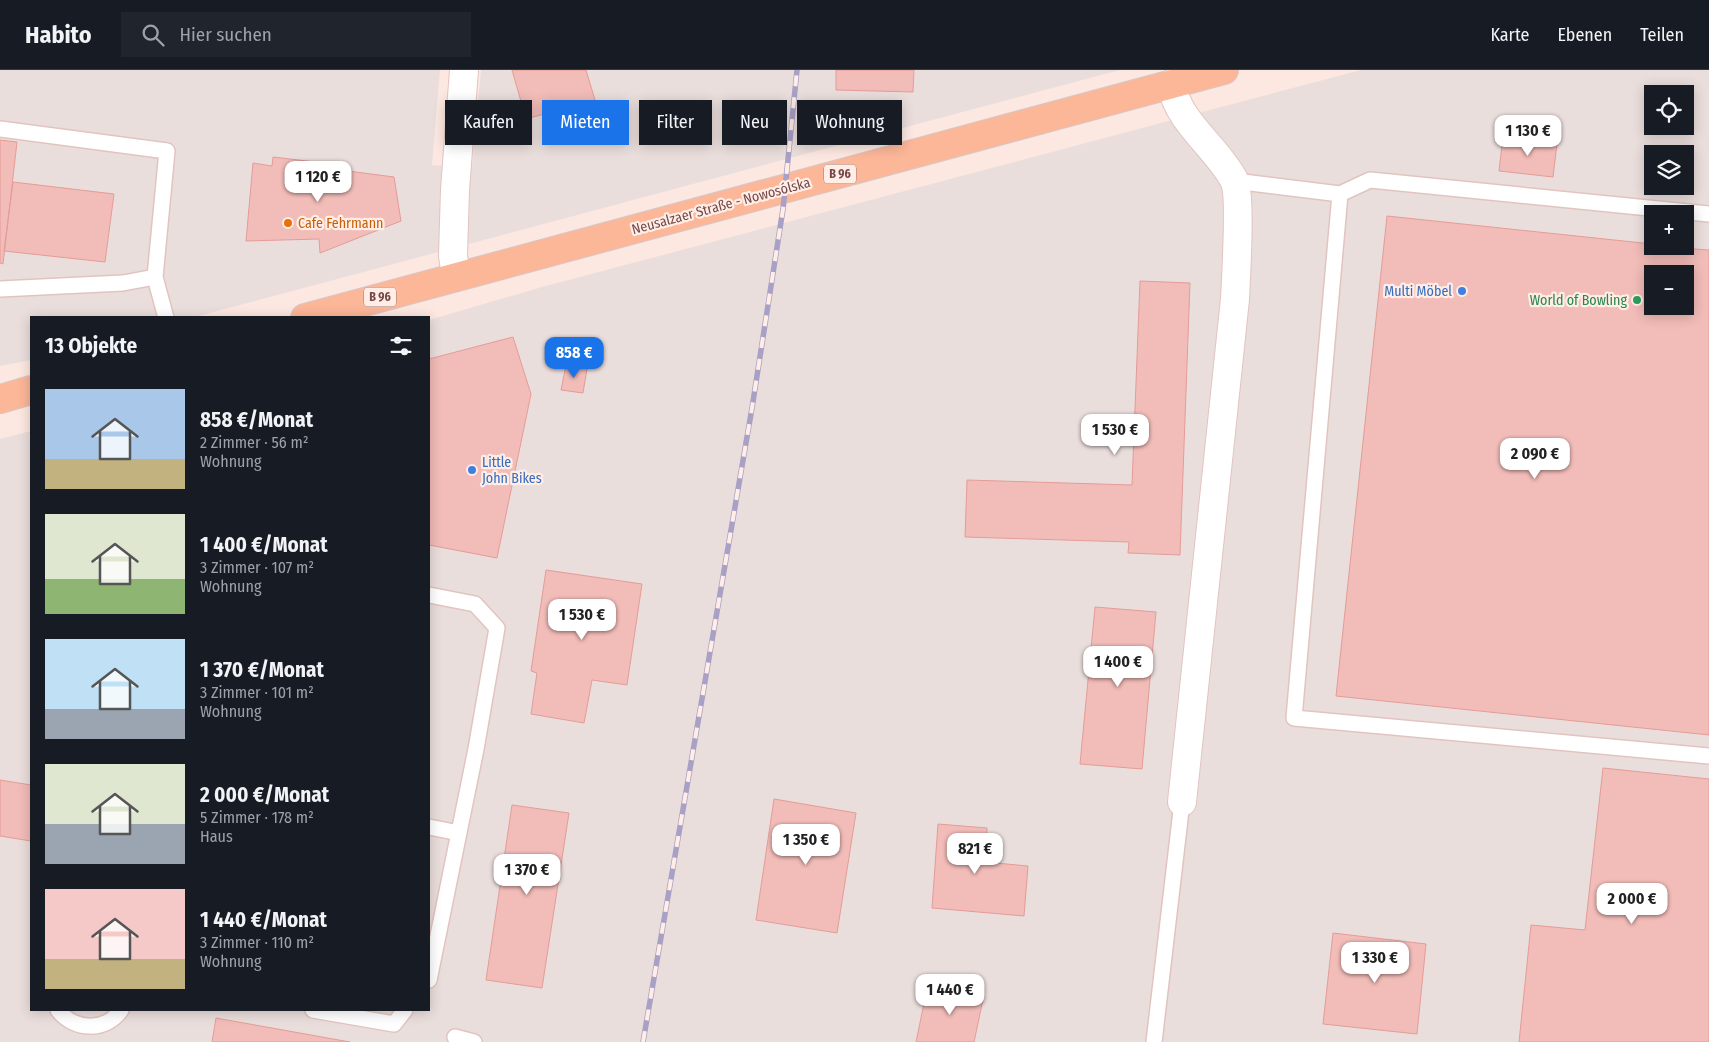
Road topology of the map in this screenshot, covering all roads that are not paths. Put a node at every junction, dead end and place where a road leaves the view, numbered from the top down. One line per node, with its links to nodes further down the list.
1 (464, 70): 8 (street)
2 (1224, 70): 3 (main road, Neusalzaer Straße - Nowosólska / B 96)
3 (1171, 84): 5 (street); 8 (main road, Neusalzaer Straße - Nowosólska / B 96)
4 (0, 129): 9 (lane)
5 (1235, 181): 6 (lane); 17 (street)
6 (1340, 194): 7 (lane); 16 (lane)
7 (1709, 214)
8 (456, 276): 12 (main road, Neusalzaer Straße - Nowosólska / B 96)
9 (155, 277): 10 (lane); 11 (lane)
10 (0, 289)
11 (165, 316)
12 (312, 316)
13 (30, 390): 14 (main road)
14 (0, 398)
15 (430, 595): 19 (lane)
16 (1709, 756)
17 (1182, 802): 27 (lane)
18 (430, 827): 19 (lane)
19 (459, 833): 20 (lane)
20 (430, 975)
21 (59, 1011): 22 (lane)
22 (120, 1011)
23 (319, 1011): 24 (lane)
24 (404, 1011)
25 (455, 1037): 26 (lane)
26 (474, 1042)
27 (1154, 1042)

